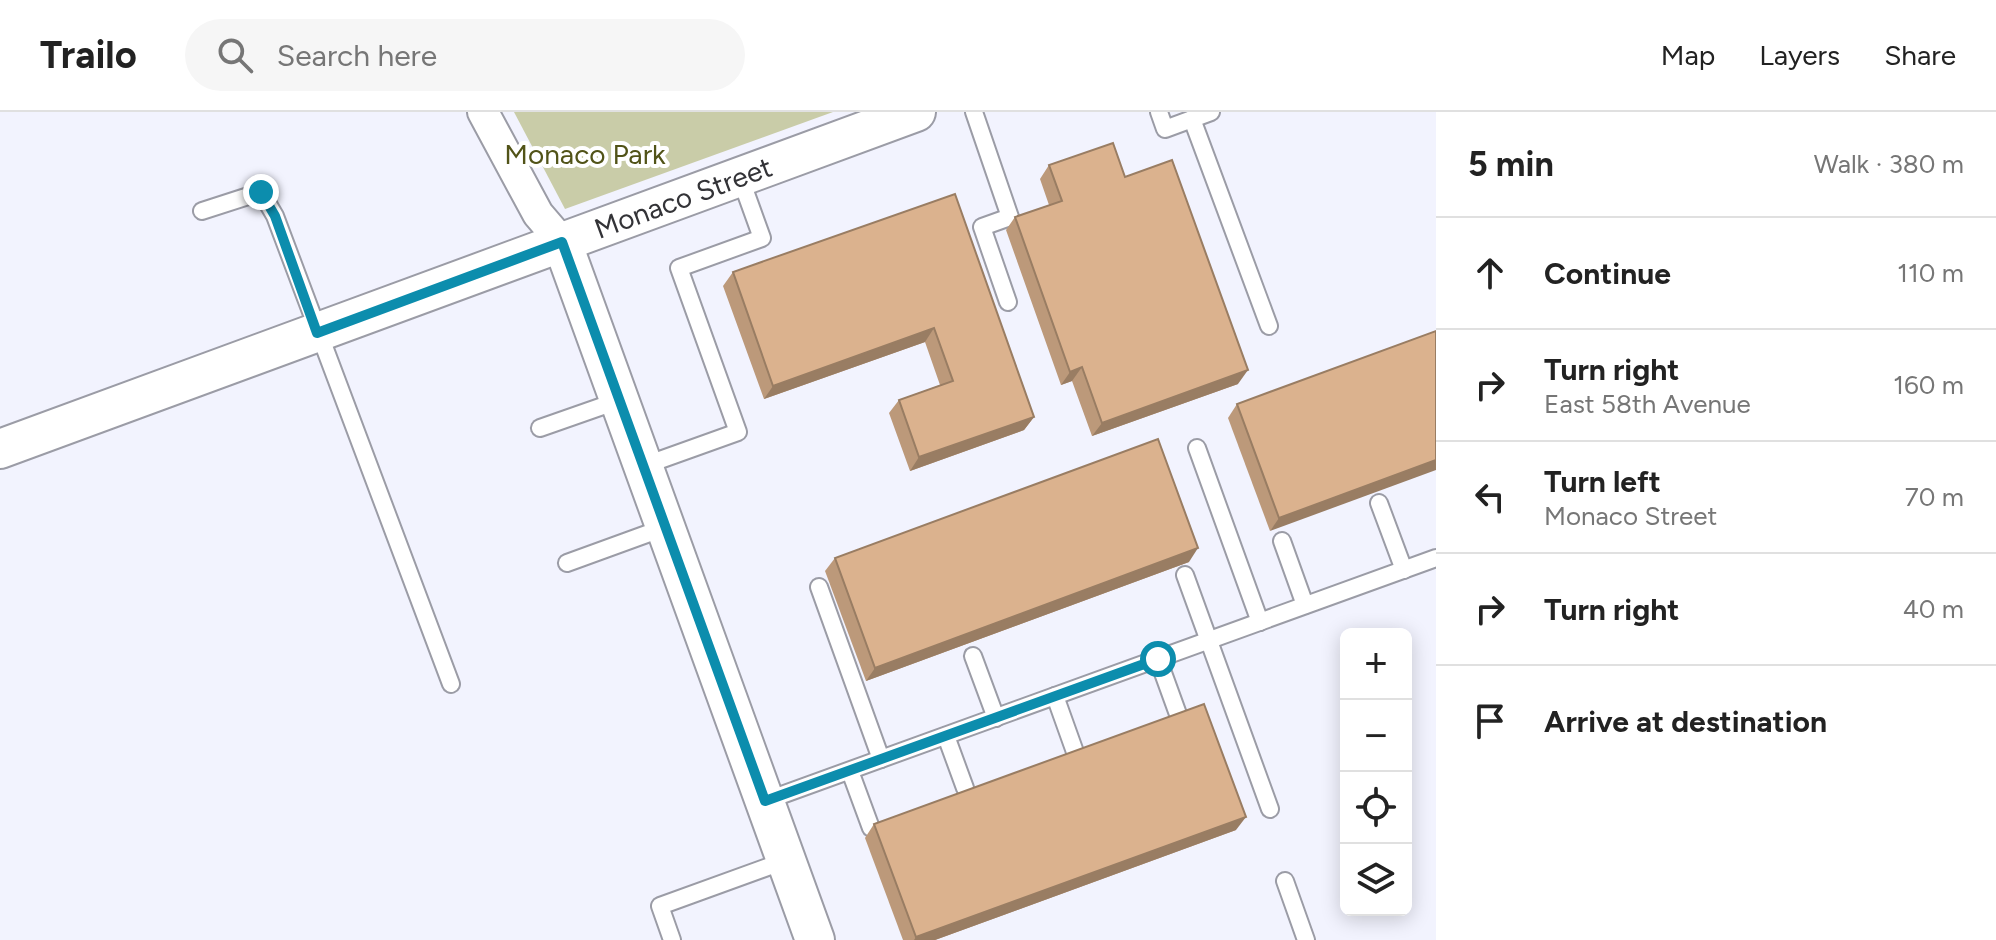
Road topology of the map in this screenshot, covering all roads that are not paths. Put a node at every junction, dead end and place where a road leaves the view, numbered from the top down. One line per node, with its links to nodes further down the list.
1 (483, 112): 9 (street)
2 (916, 112): 7 (street, Monaco Street)
3 (974, 112): 10 (lane)
4 (1159, 112): 6 (lane)
5 (1211, 112): 6 (lane)
6 (1192, 119): 11 (lane)
7 (740, 177): 9 (street, Monaco Street); 17 (lane)
8 (202, 211): 12 (lane)
9 (562, 242): 12 (street, Monaco Street); 13 (street)
10 (1008, 302)
11 (1269, 326)
12 (317, 333): 16 (street, Monaco Street); 31 (lane)
13 (620, 400): 14 (lane); 17 (street)
14 (540, 428)
15 (1197, 448): 27 (lane)
16 (0, 449)
17 (643, 466): 19 (street)
18 (1379, 503): 23 (lane)
19 (666, 527): 22 (lane); 40 (street)
20 (1282, 541): 26 (lane)
21 (1436, 558): 23 (lane)
22 (567, 563)
23 (1404, 570): 26 (lane)
24 (1185, 575): 28 (lane)
25 (819, 587): 37 (lane)
26 (1305, 605): 27 (lane)
27 (1260, 622): 28 (lane)
28 (1209, 640): 30 (lane); 41 (lane)
29 (973, 656): 34 (lane)
30 (1158, 659): 32 (lane); 33 (lane)
31 (451, 684)
32 (1055, 696): 34 (lane); 36 (lane)
33 (1179, 717)
34 (996, 718): 35 (lane)
35 (946, 736): 37 (lane); 39 (lane)
36 (1075, 752)
37 (881, 759): 38 (lane)
38 (850, 771): 40 (lane); 42 (lane)
39 (965, 788)
40 (765, 801): 43 (street)
41 (1270, 809)
42 (871, 828)
43 (787, 860): 45 (lane); 46 (street)
44 (1285, 881): 47 (lane)
45 (672, 940)
46 (815, 940)
47 (1306, 940)

